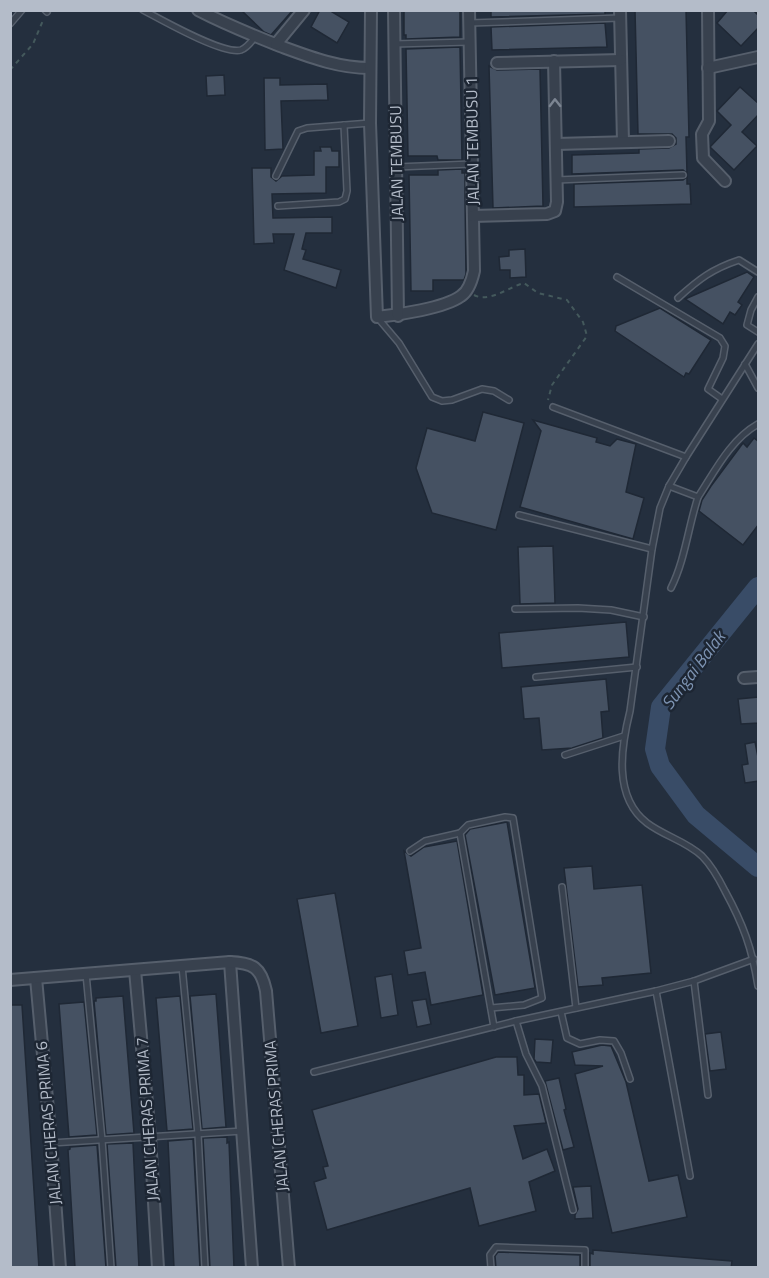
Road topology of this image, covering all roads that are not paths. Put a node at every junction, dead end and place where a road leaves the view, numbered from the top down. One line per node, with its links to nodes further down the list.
1 (22, 10): 11 (lane)
2 (143, 10): 12 (lane)
3 (304, 10): 14 (street)
4 (371, 10): 20 (street)
5 (394, 10): 15 (street, JALAN TEMBUSU)
6 (469, 10): 10 (street, JALAN TEMBUSU 1)
7 (708, 10): 21 (street)
8 (202, 11): 12 (street)
9 (620, 14): 10 (lane); 17 (street)
10 (469, 22): 13 (street, JALAN TEMBUSU 1)
11 (10, 24)
12 (255, 37): 14 (street)
13 (469, 42): 15 (lane); 27 (street, JALAN TEMBUSU 1)
14 (276, 44): 20 (street)
15 (394, 44): 28 (street, JALAN TEMBUSU)
16 (759, 57): 21 (street)
17 (621, 60): 18 (street); 25 (street)
18 (555, 62): 19 (street); 26 (street, one-way to 18)
19 (497, 63)
20 (370, 68): 22 (street)
21 (708, 68): 32 (street)
22 (370, 123): 23 (lane); 40 (street)
23 (344, 125): 30 (lane); 33 (lane)
24 (669, 141): 25 (street)
25 (623, 142): 26 (street)
26 (556, 144): 31 (street)
27 (472, 164): 28 (lane); 34 (street, JALAN TEMBUSU 1)
28 (396, 167): 39 (street, JALAN TEMBUSU)
29 (683, 175): 31 (lane)
30 (276, 176)
31 (556, 180): 34 (street)
32 (725, 181)
33 (278, 206)
34 (473, 216): 39 (street, JALAN TEMBUSU 1)
35 (759, 272): 38 (lane)
36 (617, 277): 45 (lane)
37 (759, 297): 41 (lane)
38 (678, 298)
39 (398, 316): 40 (street)
40 (377, 317): 46 (lane)
41 (759, 332)
42 (759, 344): 43 (lane)
43 (745, 364): 44 (lane); 45 (lane)
44 (759, 388)
45 (722, 399): 49 (lane)
46 (509, 400)
47 (553, 408): 49 (lane)
48 (759, 424): 51 (lane)
49 (686, 457): 50 (lane)
50 (669, 486): 51 (lane); 53 (lane)
51 (698, 497): 54 (lane)
52 (519, 515): 53 (lane)
53 (652, 549): 56 (lane)
54 (671, 588)
55 (515, 609): 56 (lane)
56 (644, 617): 57 (lane)
57 (636, 667): 59 (lane); 61 (lane)
58 (759, 676): 60 (street)
59 (536, 677)
60 (744, 678)
61 (624, 736): 62 (lane); 66 (lane)
62 (565, 755)
63 (460, 833): 64 (lane); 76 (lane); 76 (lane)
64 (410, 851)
65 (562, 886): 77 (lane)
66 (753, 959): 73 (lane); 74 (lane)
67 (230, 962): 68 (street); 84 (street); 96 (street, JALAN CHERAS PRIMA)
68 (183, 966): 69 (street); 85 (lane)
69 (135, 970): 70 (street); 86 (street, JALAN CHERAS PRIMA 7)
70 (86, 974): 71 (street); 87 (lane)
71 (36, 978): 72 (street); 88 (street, JALAN CHERAS PRIMA 6)
72 (10, 980)
73 (694, 981): 75 (lane); 83 (lane)
74 (759, 986)
75 (656, 991): 77 (lane); 89 (lane)
76 (490, 1008): 80 (lane)
77 (576, 1008): 78 (lane)
78 (561, 1012): 79 (lane); 82 (lane)
79 (516, 1021): 80 (lane); 90 (lane)
80 (494, 1027): 81 (lane)
81 (314, 1072)
82 (630, 1079)
83 (708, 1095)
84 (243, 1131): 85 (lane); 95 (street)
85 (198, 1134): 86 (lane); 94 (lane)
86 (150, 1137): 87 (lane); 93 (street, JALAN CHERAS PRIMA 7)
87 (102, 1140): 88 (lane); 92 (lane)
88 (51, 1143): 91 (street, JALAN CHERAS PRIMA 6)
89 (690, 1176)
90 (573, 1210)
91 (60, 1268)
92 (111, 1268)
93 (158, 1268)
94 (205, 1268)
95 (252, 1268)
96 (289, 1268)
97 (490, 1268): 98 (lane)
98 (585, 1268)

